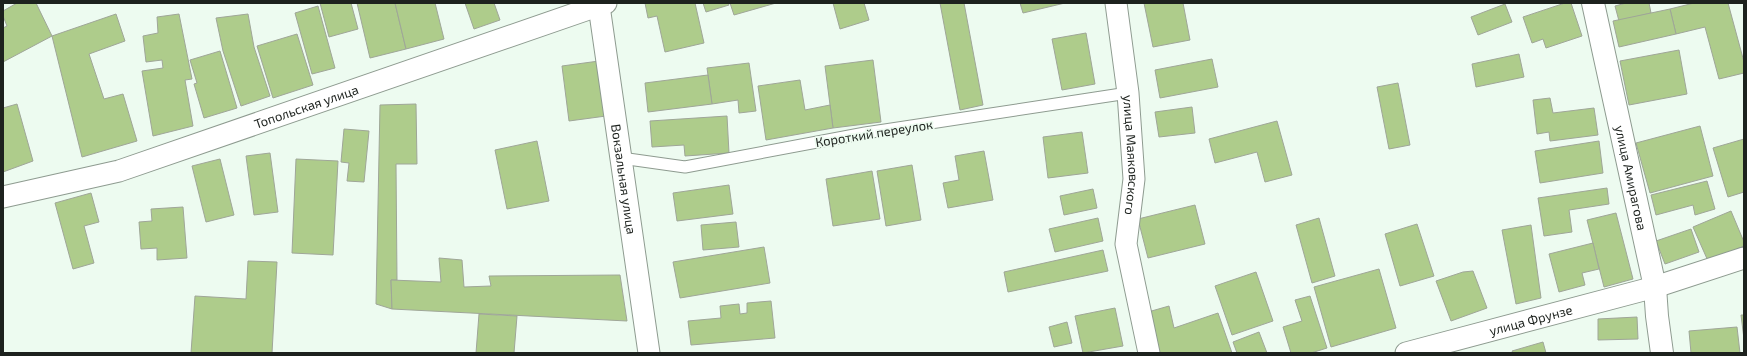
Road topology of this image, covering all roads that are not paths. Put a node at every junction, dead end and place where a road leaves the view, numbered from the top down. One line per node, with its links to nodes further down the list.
1 (1116, 3): 4 (street, улица Маяковского)
2 (1593, 3): 8 (street, улица Амирагова)
3 (602, 4): 5 (street, Вокзальная улица); 6 (street, Топольская улица)
4 (1128, 93): 5 (lane, Короткий переулок); 10 (street, улица Маяковского)
5 (621, 158): 9 (street, Вокзальная улица)
6 (3, 197)
7 (1744, 258): 8 (street, улица Фрунзе)
8 (1656, 287): 11 (street, улица Фрунзе); 12 (street, улица Амирагова)
9 (649, 353)
10 (1149, 353)
11 (1406, 353)
12 (1662, 353)

